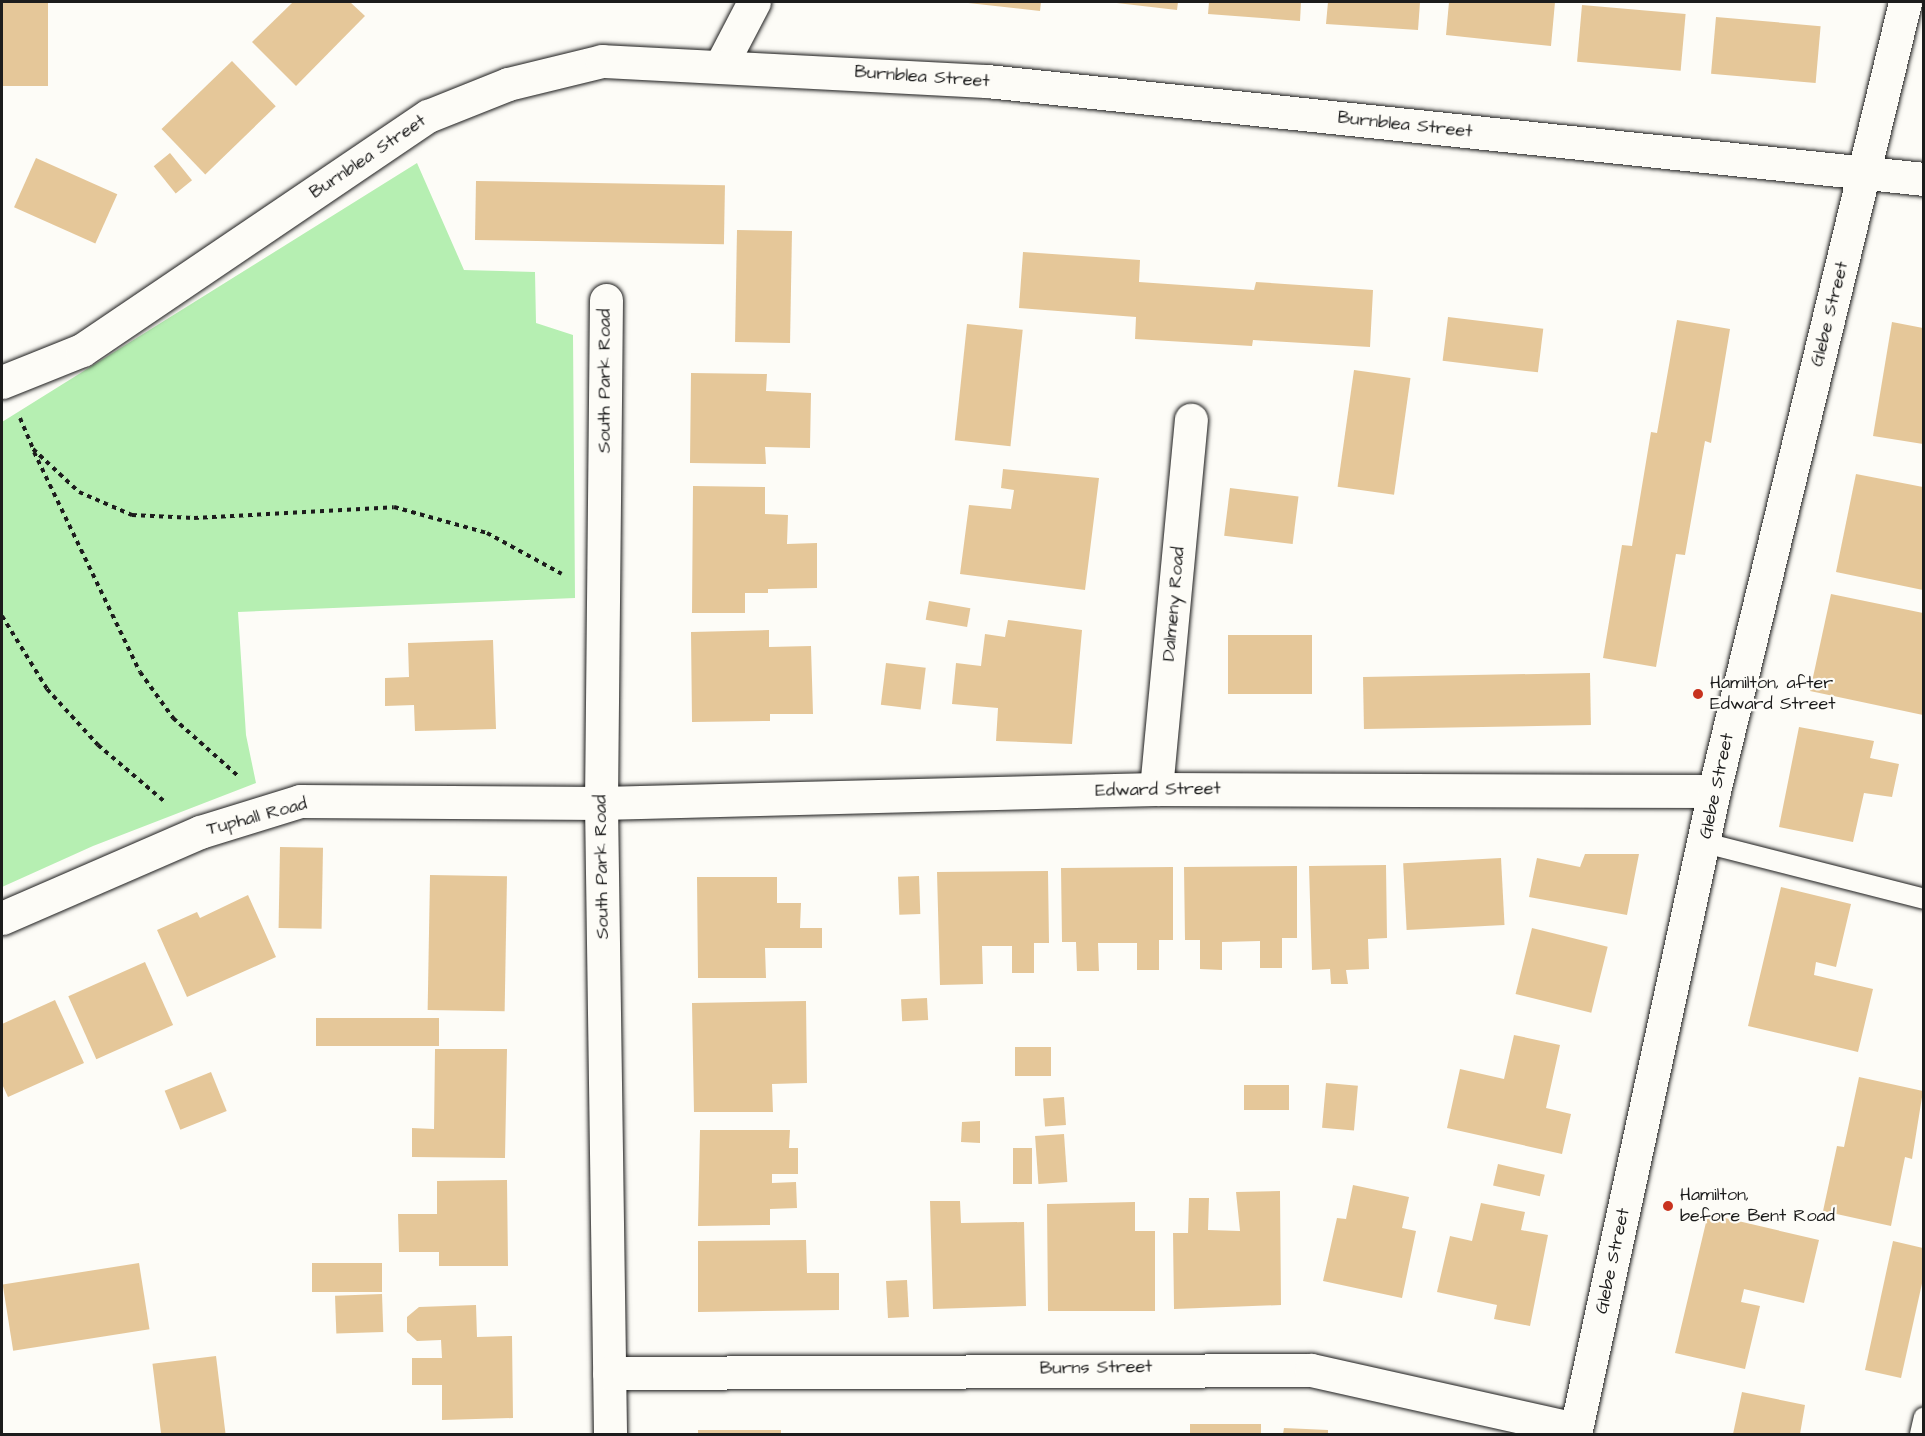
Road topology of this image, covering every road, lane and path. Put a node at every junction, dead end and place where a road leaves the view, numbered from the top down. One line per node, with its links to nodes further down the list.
1 (754, 2): 3 (street)
2 (1905, 2): 4 (street, Glebe Street)
3 (721, 65): 4 (street, Burnblea Street); 7 (street, Burnblea Street)
4 (1865, 172): 5 (street, Burnblea Street); 13 (street, Glebe Street)
5 (1923, 179)
6 (606, 300): 10 (street, South Park Road)
7 (3, 381): 9 (path)
8 (1191, 420): 12 (street, Dalmeny Road)
9 (33, 449): 10 (path); 15 (path)
10 (604, 599): 14 (street, South Park Road)
11 (2, 616): 16 (path)
12 (1156, 789): 13 (street, Edward Street); 14 (street, Edward Street)
13 (1714, 791): 17 (street, Glebe Street)
14 (601, 803): 15 (street, Tuphall Road); 20 (street, South Park Road)
15 (275, 808): 16 (street, Tuphall Road)
16 (200, 832): 19 (street, Tuphall Road)
17 (1705, 843): 18 (lane); 22 (street, Glebe Street)
18 (1923, 899)
19 (2, 918)
20 (609, 1373): 22 (street, Burns Street); 23 (street, South Park Road)
21 (1923, 1417): 24 (lane)
22 (1576, 1432)
23 (610, 1434)
24 (1920, 1434)

